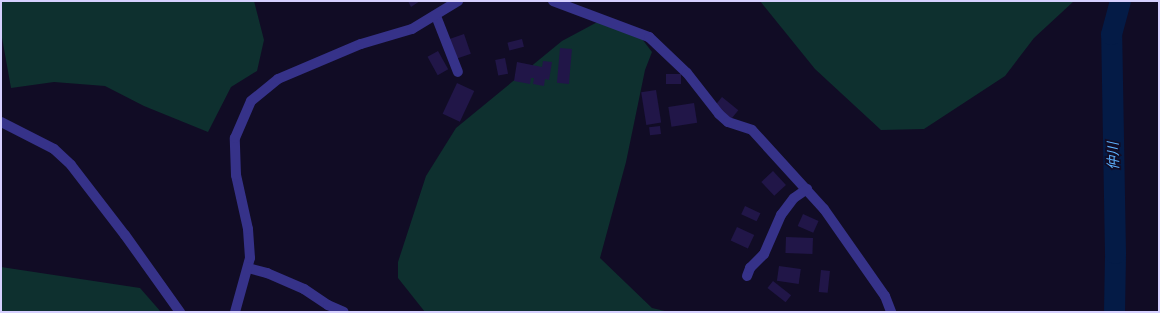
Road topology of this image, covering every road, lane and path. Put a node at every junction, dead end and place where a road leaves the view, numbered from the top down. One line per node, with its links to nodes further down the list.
1 (458, 1): 3 (street)
2 (553, 1): 6 (street)
3 (436, 16): 4 (street); 7 (street)
4 (458, 72)
5 (1, 122): 9 (street)
6 (807, 189): 8 (street); 12 (street)
7 (248, 268): 10 (street); 11 (street)
8 (747, 276)
9 (180, 312)
10 (235, 312)
11 (344, 312)
12 (891, 312)

